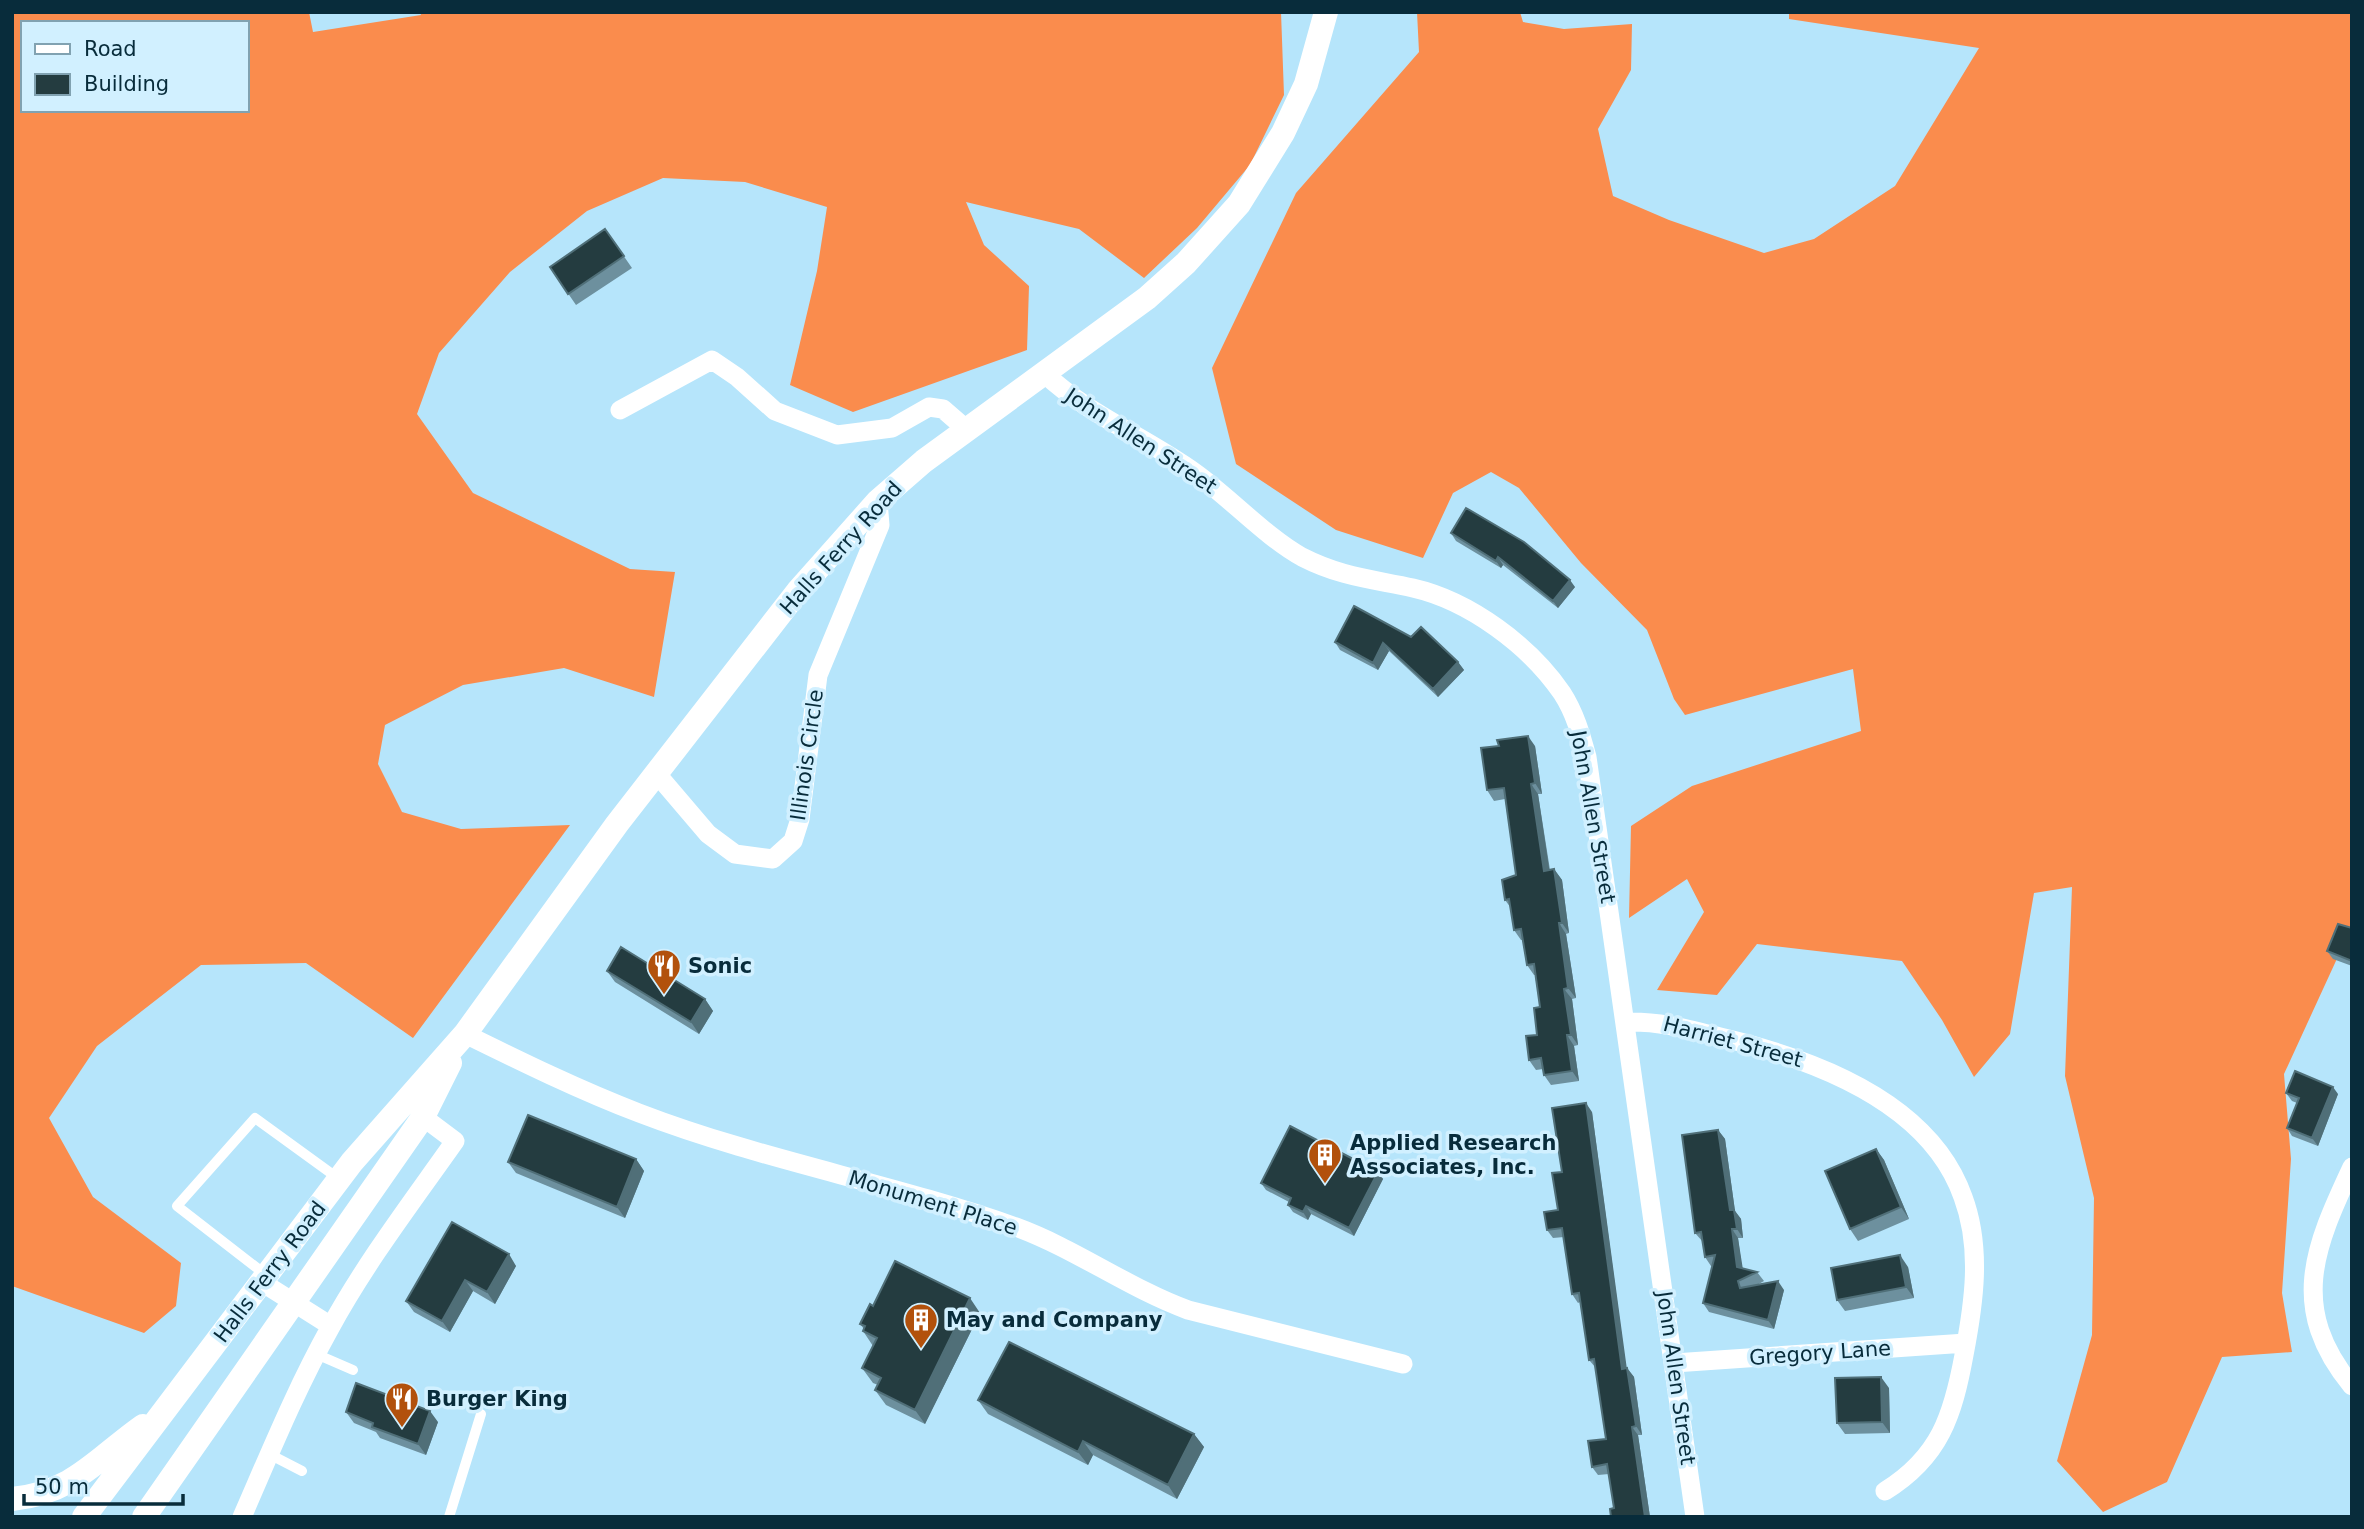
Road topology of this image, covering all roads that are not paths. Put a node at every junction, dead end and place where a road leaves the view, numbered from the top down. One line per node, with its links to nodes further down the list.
1 (1326, 12): 2 (street, Halls Ferry Road)
2 (1044, 373): 4 (street, Halls Ferry Road); 7 (street, John Allen Street)
3 (620, 410): 4 (street)
4 (966, 429): 5 (street, Halls Ferry Road)
5 (878, 501): 6 (street, Halls Ferry Road); 6 (street, Illinois Circle)
6 (656, 773): 8 (street, Halls Ferry Road)
7 (1626, 1022): 16 (street, Harriet Street); 18 (street, John Allen Street)
8 (465, 1034): 9 (street, Halls Ferry Road); 11 (street, Halls Ferry Road); 19 (street, Monument Place)
9 (423, 1117): 14 (street, Halls Ferry Road); 15 (street)
10 (2352, 1167): 12 (street)
11 (339, 1179): 13 (street, Halls Ferry Road); 13 (lane)
12 (2346, 1192): 21 (street)
13 (265, 1279): 14 (street); 22 (street, Halls Ferry Road)
14 (293, 1303): 15 (street); 29 (street, Halls Ferry Road)
15 (331, 1326): 17 (street)
16 (1966, 1343): 18 (street, Gregory Lane); 26 (street, Harriet Street)
17 (316, 1354): 20 (lane); 24 (street)
18 (1674, 1363): 32 (street, John Allen Street)
19 (1403, 1364)
20 (353, 1370)
21 (2352, 1386)
22 (166, 1409): 27 (street); 28 (street, Halls Ferry Road)
23 (481, 1414): 31 (lane)
24 (269, 1454): 25 (lane); 30 (street)
25 (302, 1471)
26 (1885, 1491)
27 (12, 1499)
28 (84, 1517)
29 (144, 1517)
30 (242, 1517)
31 (449, 1517)
32 (1695, 1517)

